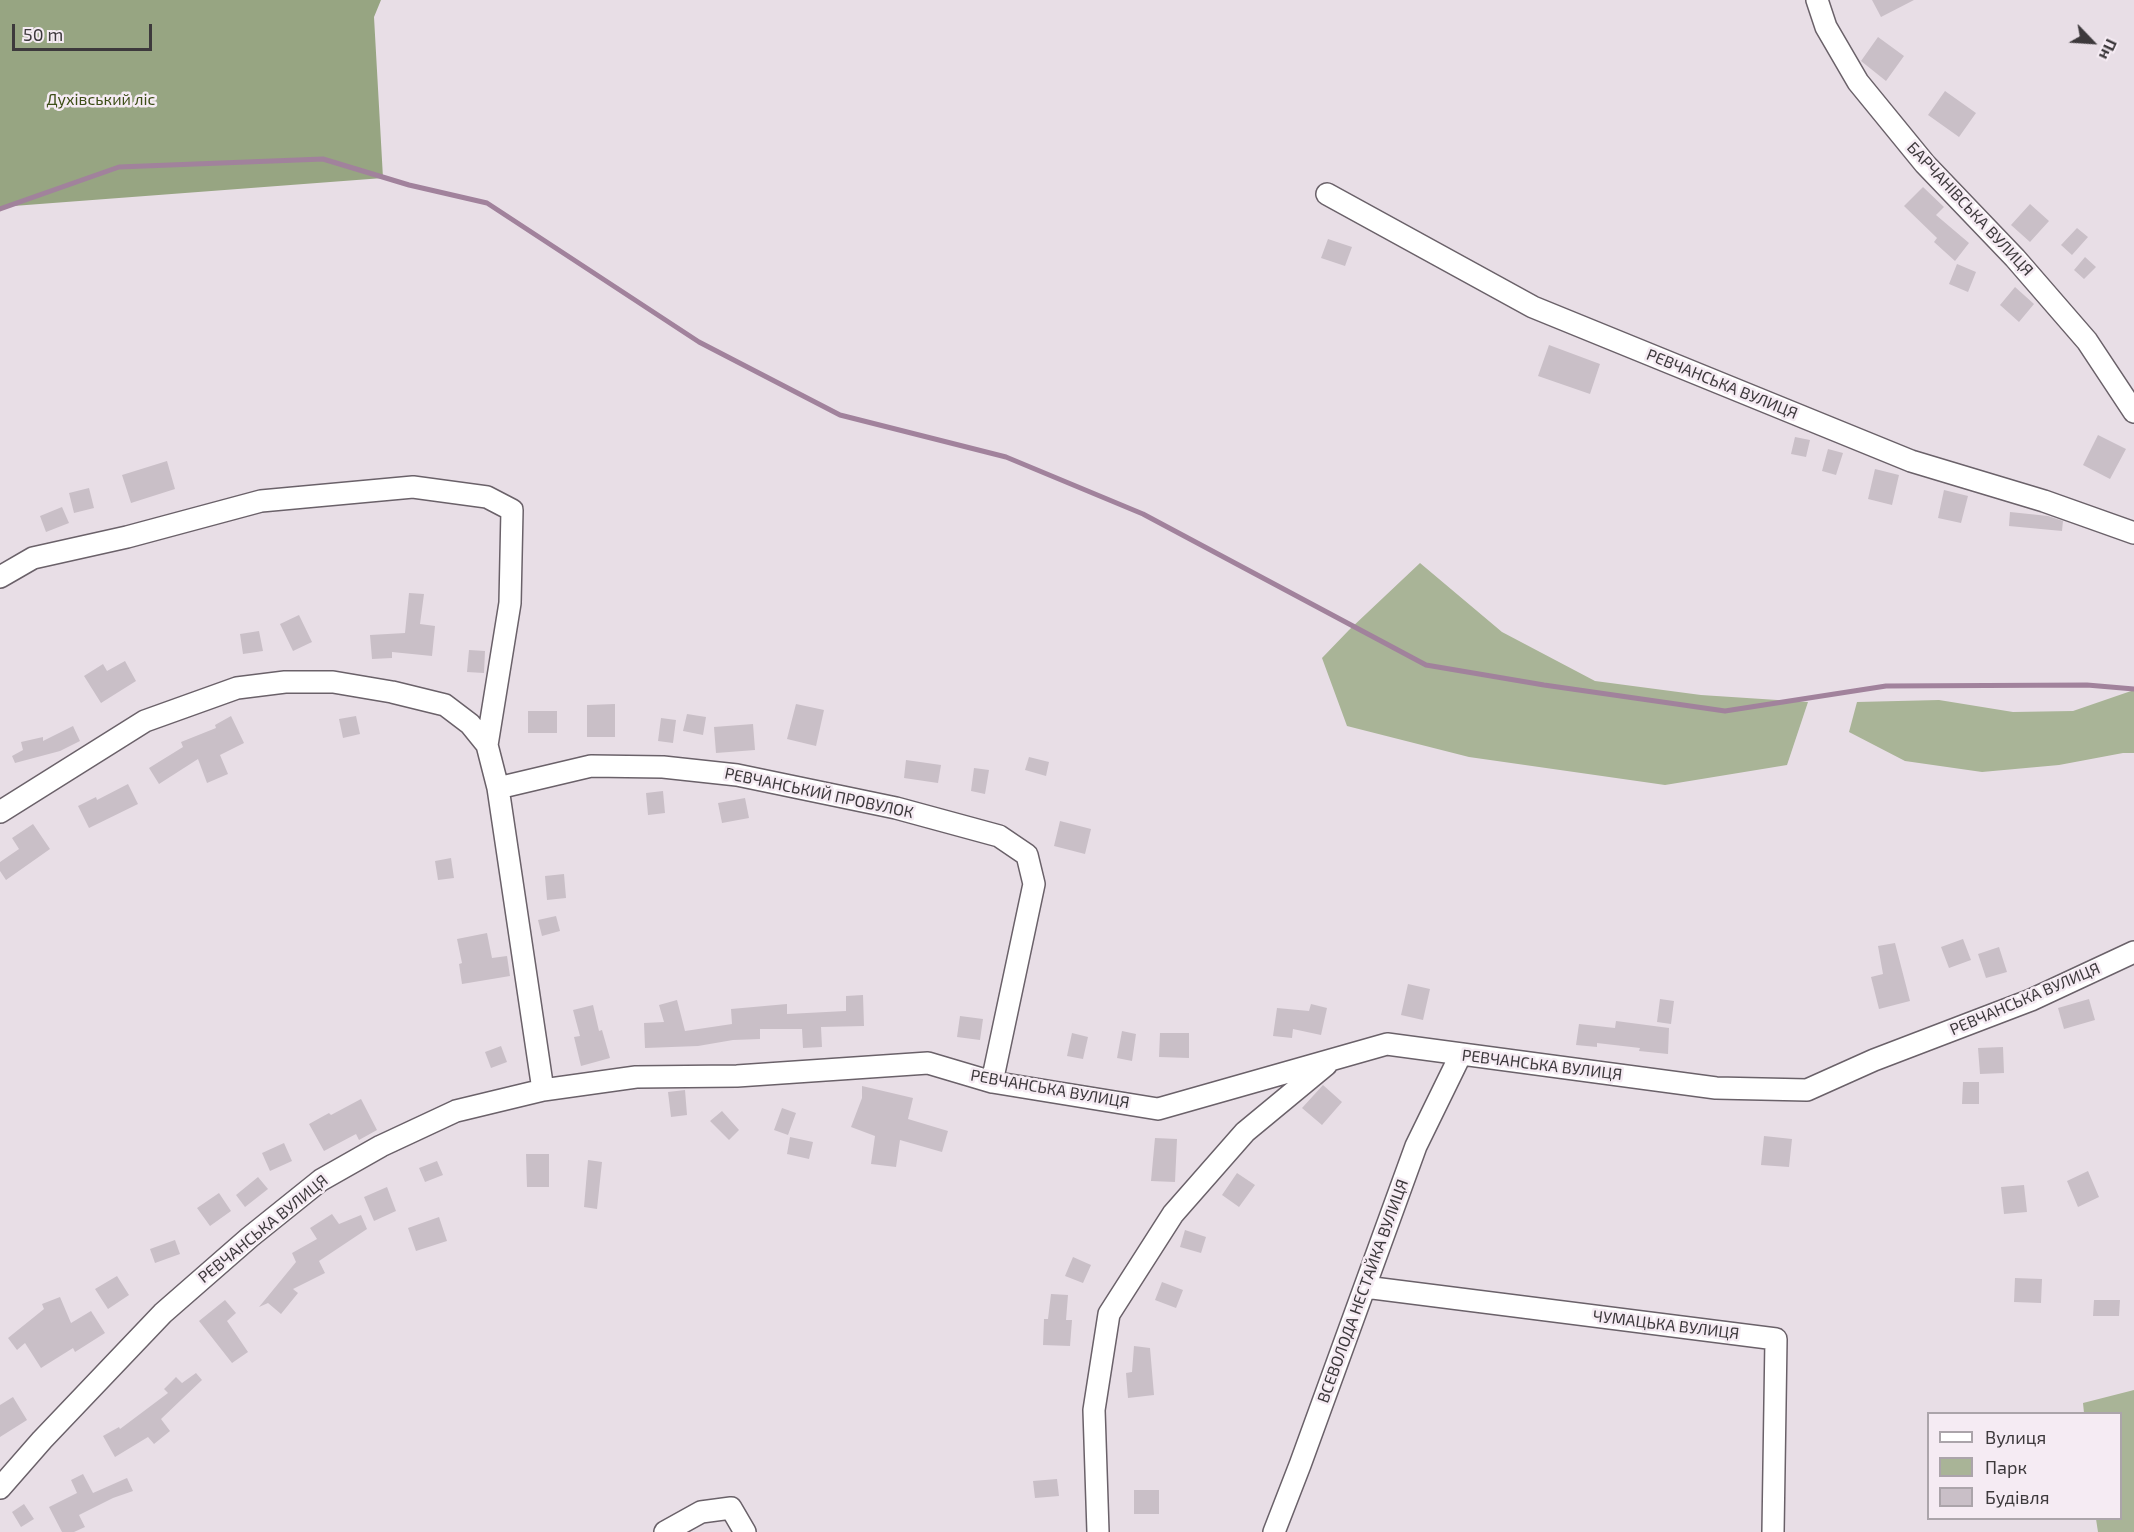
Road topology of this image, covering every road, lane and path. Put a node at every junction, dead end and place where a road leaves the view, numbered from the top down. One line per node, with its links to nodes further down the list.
1 (1817, 0): 3 (street, БАРЧАНІВСЬКА ВУЛИЦЯ)
2 (1327, 194): 4 (street, РЕВЧАНСЬКА ВУЛИЦЯ)
3 (2134, 412)
4 (2134, 533)
5 (0, 577): 6 (street)
6 (487, 746): 7 (street); 8 (street)
7 (498, 788): 12 (street, РЕВЧАНСЬКИЙ ПРОВУЛОК); 13 (street)
8 (1, 810)
9 (2134, 952): 10 (street, РЕВЧАНСЬКА ВУЛИЦЯ)
10 (1461, 1054): 11 (street, РЕВЧАНСЬКА ВУЛИЦЯ); 14 (street, ВСЕВОЛОДА НЕСТАЙКА ВУЛИЦЯ)
11 (1331, 1060): 12 (street, РЕВЧАНСЬКА ВУЛИЦЯ); 18 (street)
12 (992, 1082): 13 (street, РЕВЧАНСЬКА ВУЛИЦЯ)
13 (543, 1090): 15 (street, РЕВЧАНСЬКА ВУЛИЦЯ)
14 (1365, 1287): 19 (street, ВСЕВОЛОДА НЕСТАЙКА ВУЛИЦЯ); 20 (street, ЧУМАЦЬКА ВУЛИЦЯ)
15 (0, 1488)
16 (665, 1532): 17 (street)
17 (745, 1532)
18 (1098, 1532)
19 (1274, 1532)
20 (1773, 1532)

